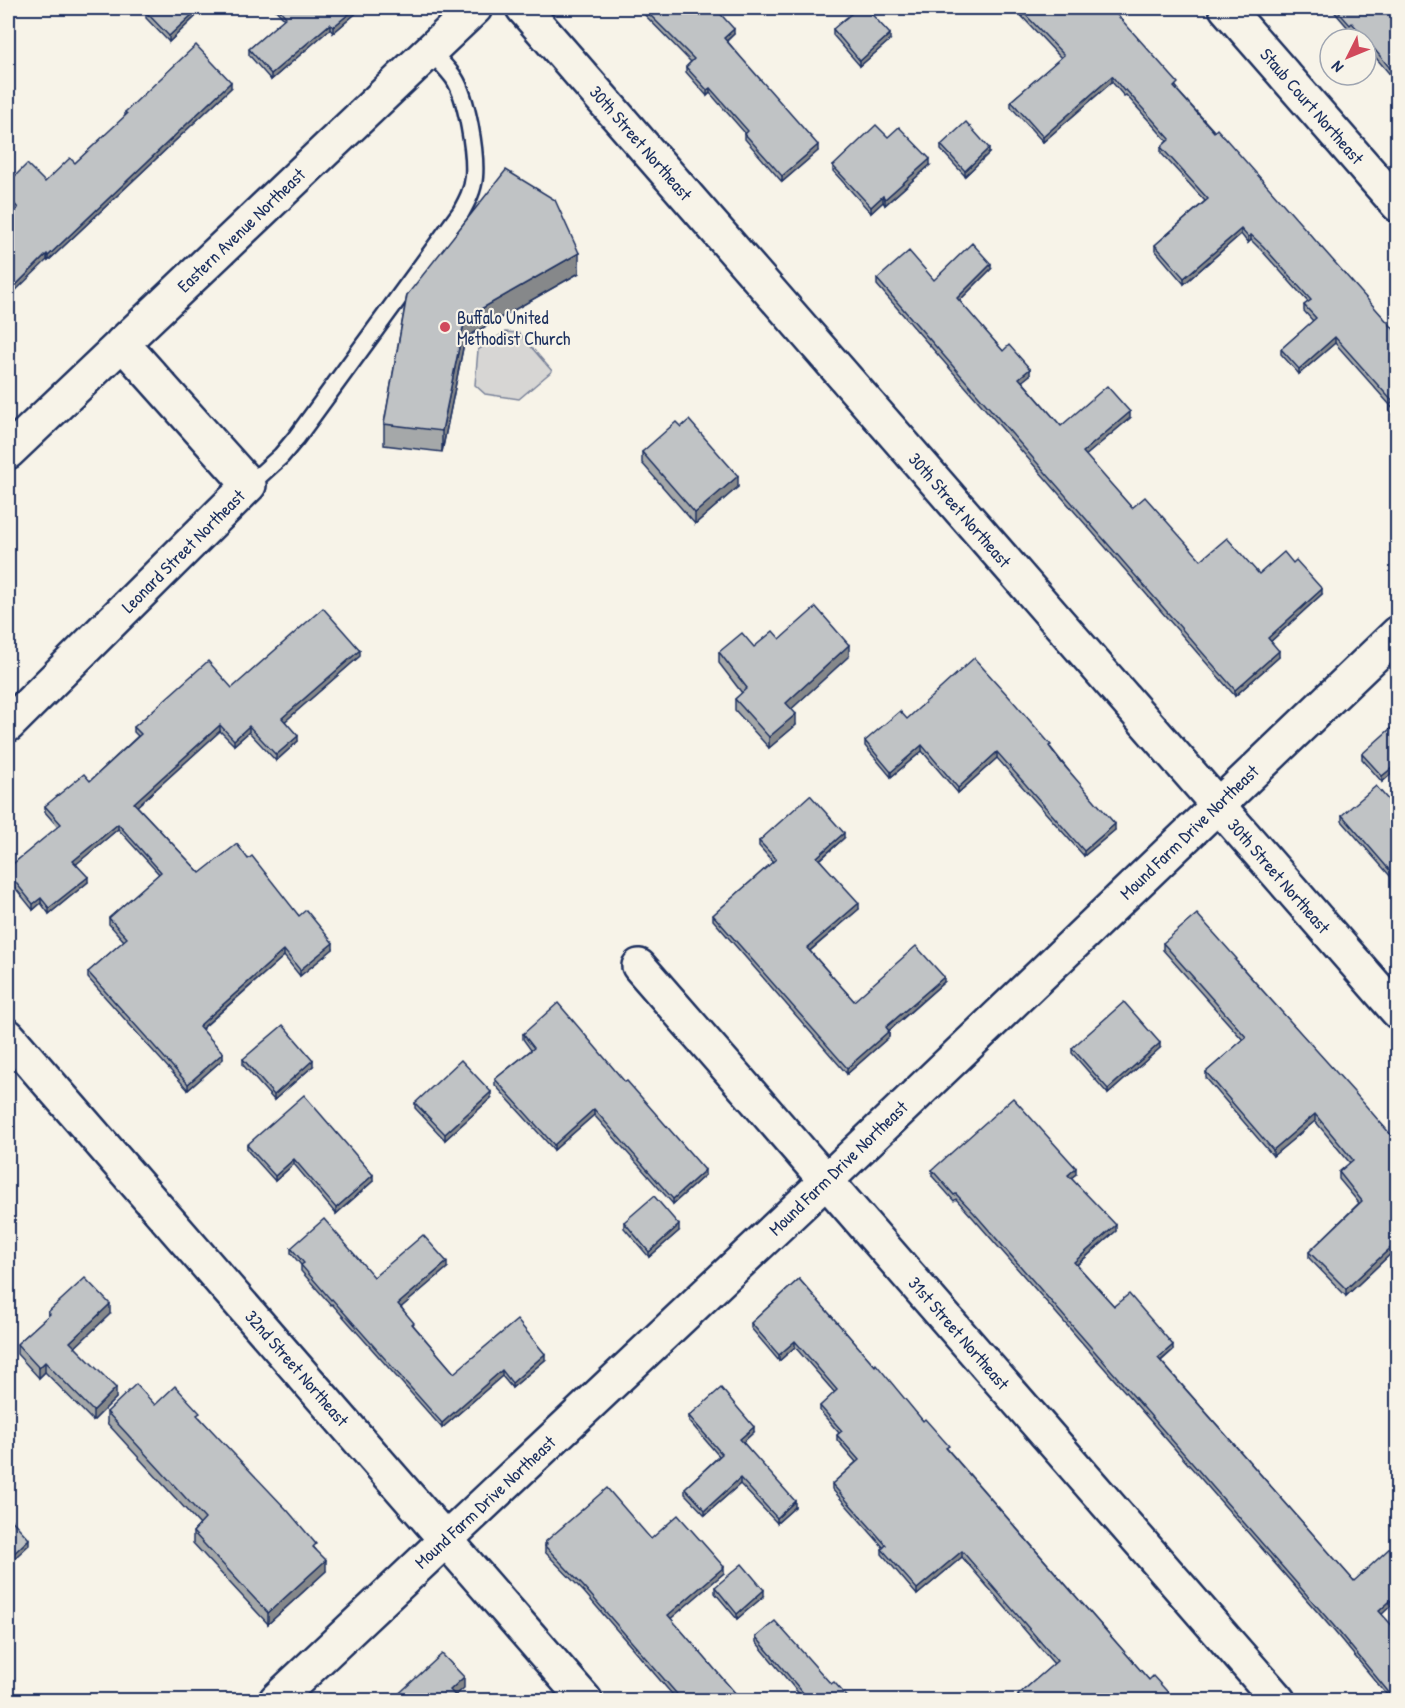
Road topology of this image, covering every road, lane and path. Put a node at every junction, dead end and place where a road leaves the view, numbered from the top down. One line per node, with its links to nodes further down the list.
1 (475, 8): 4 (street, Eastern Avenue Northeast)
2 (523, 8): 11 (street, 30th Street Northeast)
3 (1226, 8): 5 (street, Staub Court Northeast)
4 (430, 50): 6 (street, Eastern Avenue Northeast); 8 (lane)
5 (1398, 205)
6 (122, 343): 7 (street, Eastern Avenue Northeast); 8 (street, Leonard Street Northeast)
7 (8, 452)
8 (249, 485): 10 (street, Leonard Street Northeast)
9 (1398, 633): 11 (street, Mound Farm Drive Northeast)
10 (8, 725)
11 (1217, 804): 13 (street, 30th Street Northeast); 15 (street, Mound Farm Drive Northeast)
12 (639, 966): 15 (street, 31st Street Northeast)
13 (1398, 1012)
14 (8, 1036): 16 (street, 32nd Street Northeast)
15 (827, 1180): 16 (street, Mound Farm Drive Northeast); 19 (street, 31st Street Northeast)
16 (446, 1538): 17 (street, Mound Farm Drive Northeast); 18 (street, 32nd Street Northeast)
17 (276, 1701)
18 (585, 1701)
19 (1278, 1701)

